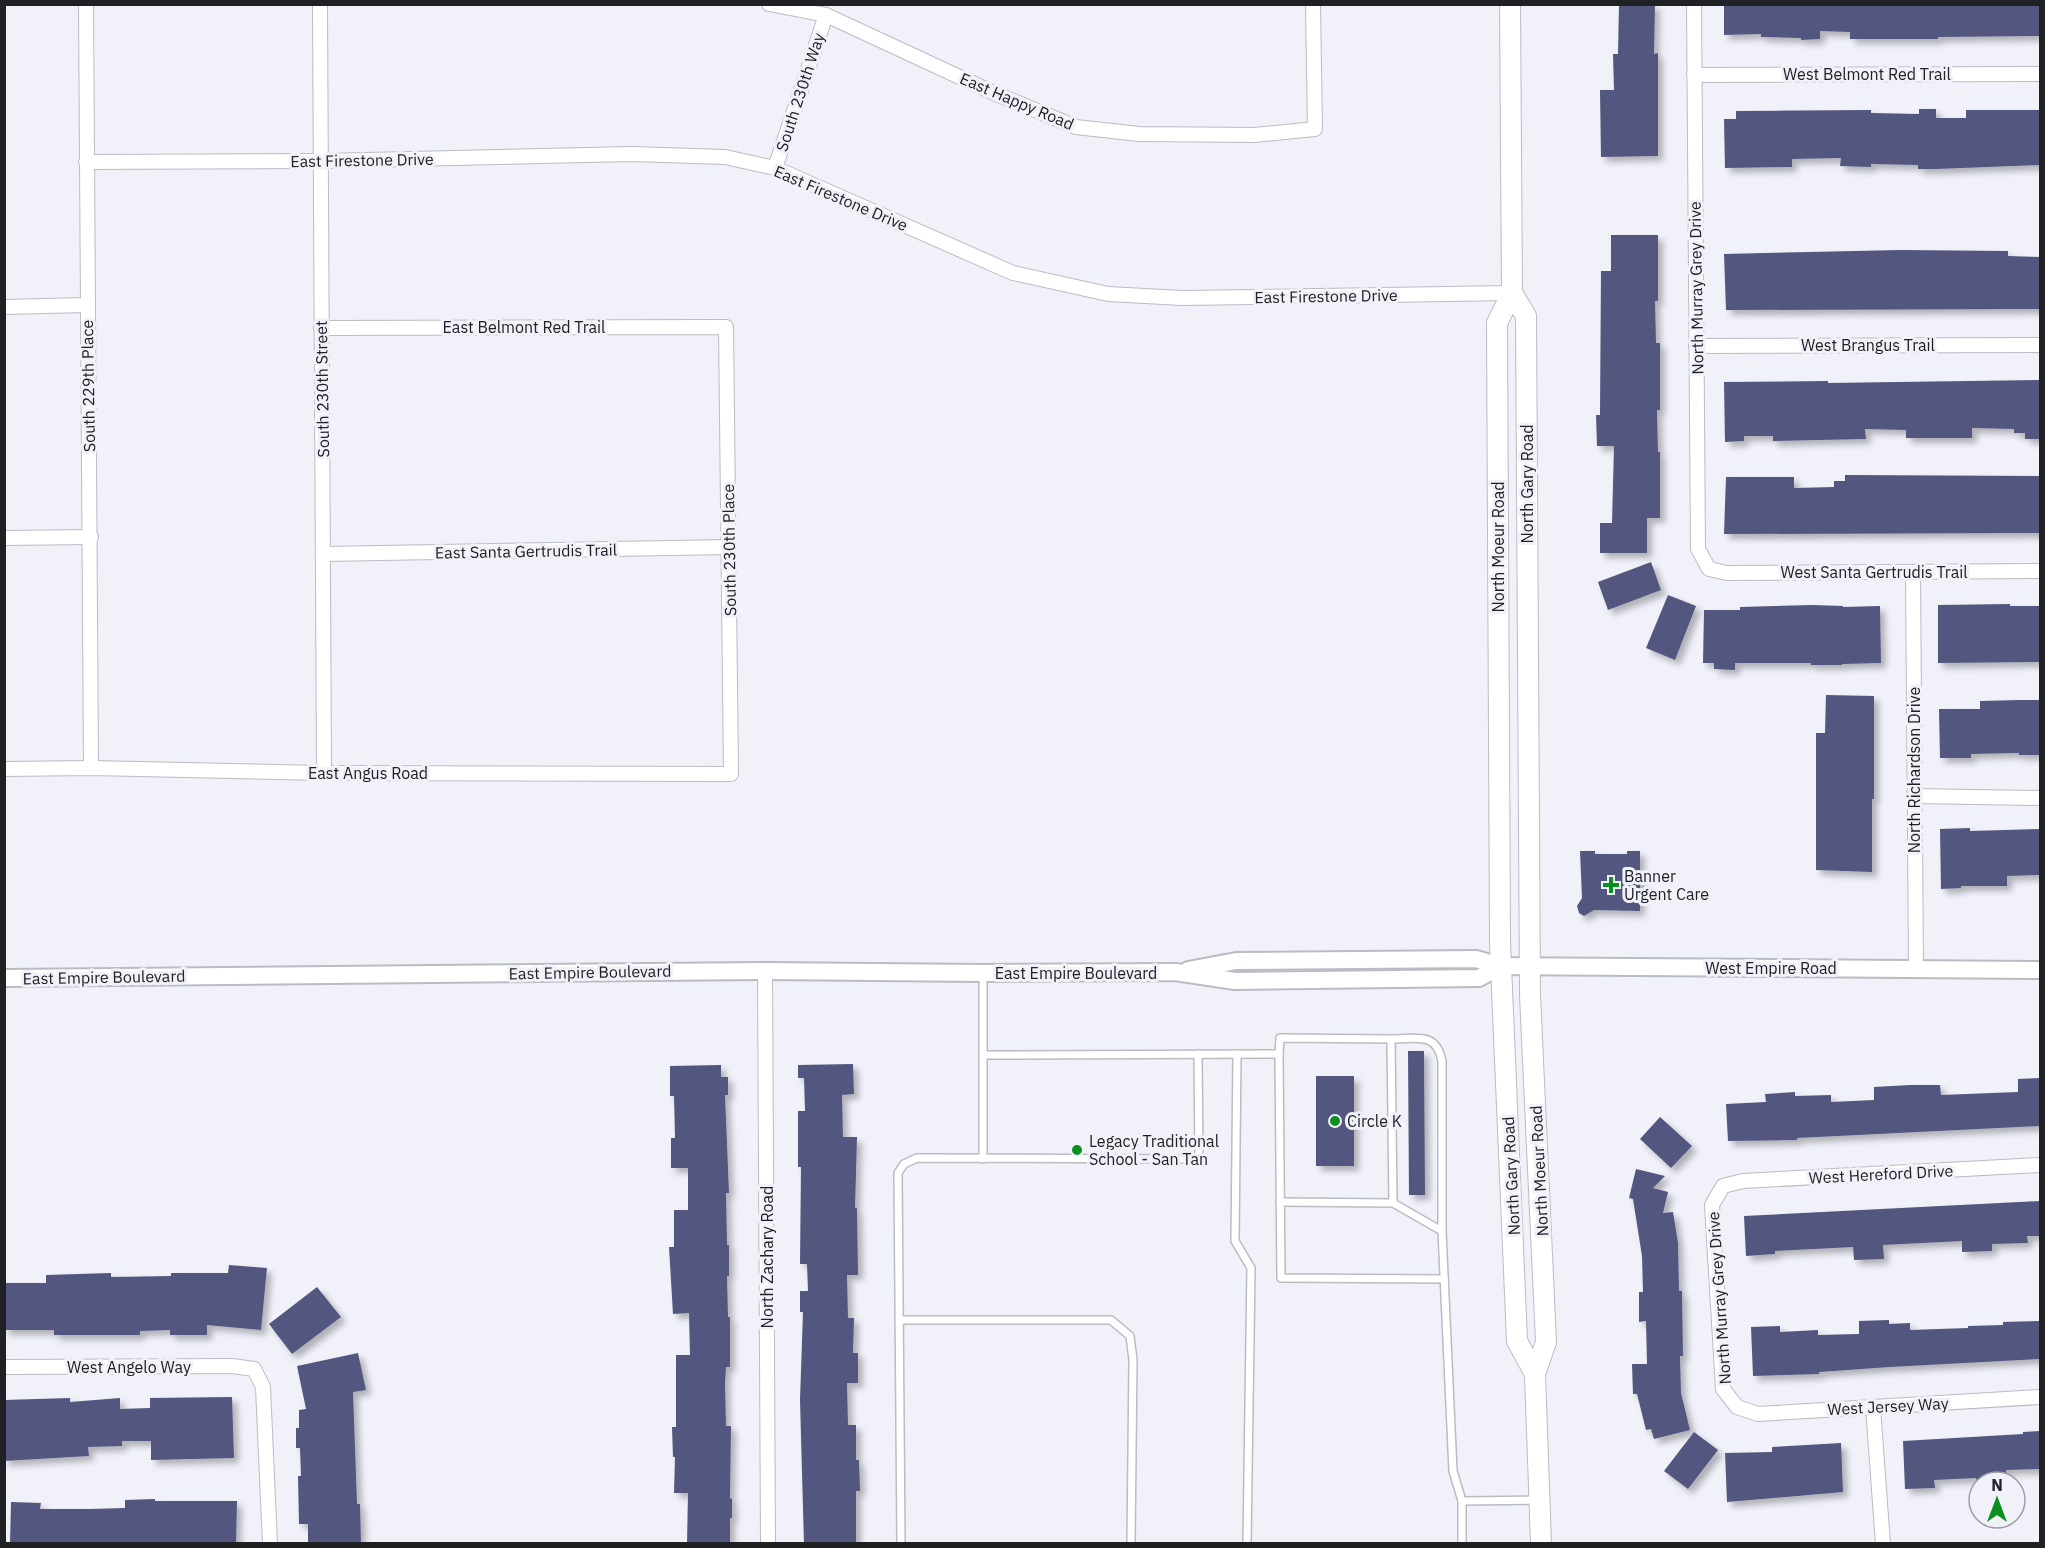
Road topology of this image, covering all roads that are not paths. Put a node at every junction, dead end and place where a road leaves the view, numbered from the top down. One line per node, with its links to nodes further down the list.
1 (86, 4): 11 (street, South 229th Place)
2 (320, 4): 10 (street, South 230th Street)
3 (769, 4): 7 (street, East Happy Road)
4 (1313, 4): 7 (street, East Happy Road)
5 (1510, 4): 13 (main road, North Gary Road)
6 (1694, 4): 9 (street, North Murray Grey Drive)
7 (826, 15): 12 (street, South 230th Way)
8 (2040, 74): 9 (street, West Belmont Red Trail)
9 (1694, 75): 19 (street, North Murray Grey Drive)
10 (321, 161): 11 (street, East Firestone Drive); 12 (street, East Firestone Drive); 17 (street, South 230th Street)
11 (86, 162): 14 (street, South 229th Place)
12 (775, 168): 13 (street, East Firestone Drive)
13 (1512, 293): 33 (main road, North Moeur Road); 35 (main road, North Gary Road)
14 (87, 306): 15 (street); 20 (street, South 229th Place)
15 (4, 307)
16 (726, 327): 17 (street, East Belmont Red Trail); 22 (street, South 230th Place)
17 (321, 328): 23 (street, South 230th Street)
18 (2040, 345): 19 (street, West Brangus Trail)
19 (1696, 346): 24 (street, North Murray Grey Drive)
20 (91, 537): 21 (street); 27 (street, South 229th Place)
21 (4, 538)
22 (729, 547): 23 (street, East Santa Gertrudis Trail); 30 (street, South 230th Place)
23 (324, 554): 29 (street, South 230th Street)
24 (1709, 569): 26 (street, West Santa Gertrudis Trail)
25 (2040, 571): 26 (street, West Santa Gertrudis Trail)
26 (1913, 572): 31 (street, North Richardson Drive)
27 (91, 768): 28 (street, East Angus Road); 29 (street, East Angus Road)
28 (4, 770)
29 (324, 773): 30 (street, East Angus Road)
30 (731, 774)
31 (1914, 796): 32 (street); 36 (street, North Richardson Drive)
32 (2040, 798)
33 (1498, 804): 34 (main road, North Gary Road)
34 (1501, 966): 35 (street, West Empire Road); 39 (street, East Empire Boulevard); 55 (main road, North Gary Road)
35 (1530, 967): 36 (street, West Empire Road); 55 (main road, North Moeur Road)
36 (1916, 969): 37 (street, West Empire Road)
37 (2040, 970)
38 (765, 971): 39 (street, East Empire Boulevard); 40 (street, East Empire Boulevard); 62 (street, North Zachary Road)
39 (983, 973): 45 (lane)
40 (4, 978)
41 (1391, 1039): 44 (lane); 50 (lane); 51 (lane)
42 (1198, 1054): 43 (lane); 45 (lane); 46 (lane)
43 (1237, 1054): 44 (lane); 65 (lane)
44 (1279, 1054): 49 (lane)
45 (984, 1055): 46 (lane)
46 (983, 1159): 53 (lane)
47 (2040, 1165): 48 (street, West Hereford Drive)
48 (1723, 1186): 57 (street, North Murray Grey Drive)
49 (1280, 1202): 50 (lane); 52 (lane)
50 (1394, 1203): 51 (lane)
51 (1442, 1230): 52 (lane)
52 (1444, 1280): 60 (lane)
53 (899, 1320): 63 (lane); 64 (lane)
54 (4, 1367): 61 (street, West Angelo Way)
55 (1535, 1374): 59 (main road, North Gary Road)
56 (2040, 1397): 58 (street, West Jersey Way)
57 (1737, 1407): 58 (street, West Jersey Way)
58 (1874, 1407): 68 (street)
59 (1540, 1500): 60 (lane); 67 (main road, North Gary Road)
60 (1462, 1501): 66 (lane)
61 (270, 1544)
62 (768, 1544)
63 (901, 1544)
64 (1131, 1544)
65 (1247, 1544)
66 (1462, 1544)
67 (1541, 1544)
68 (1883, 1544)

